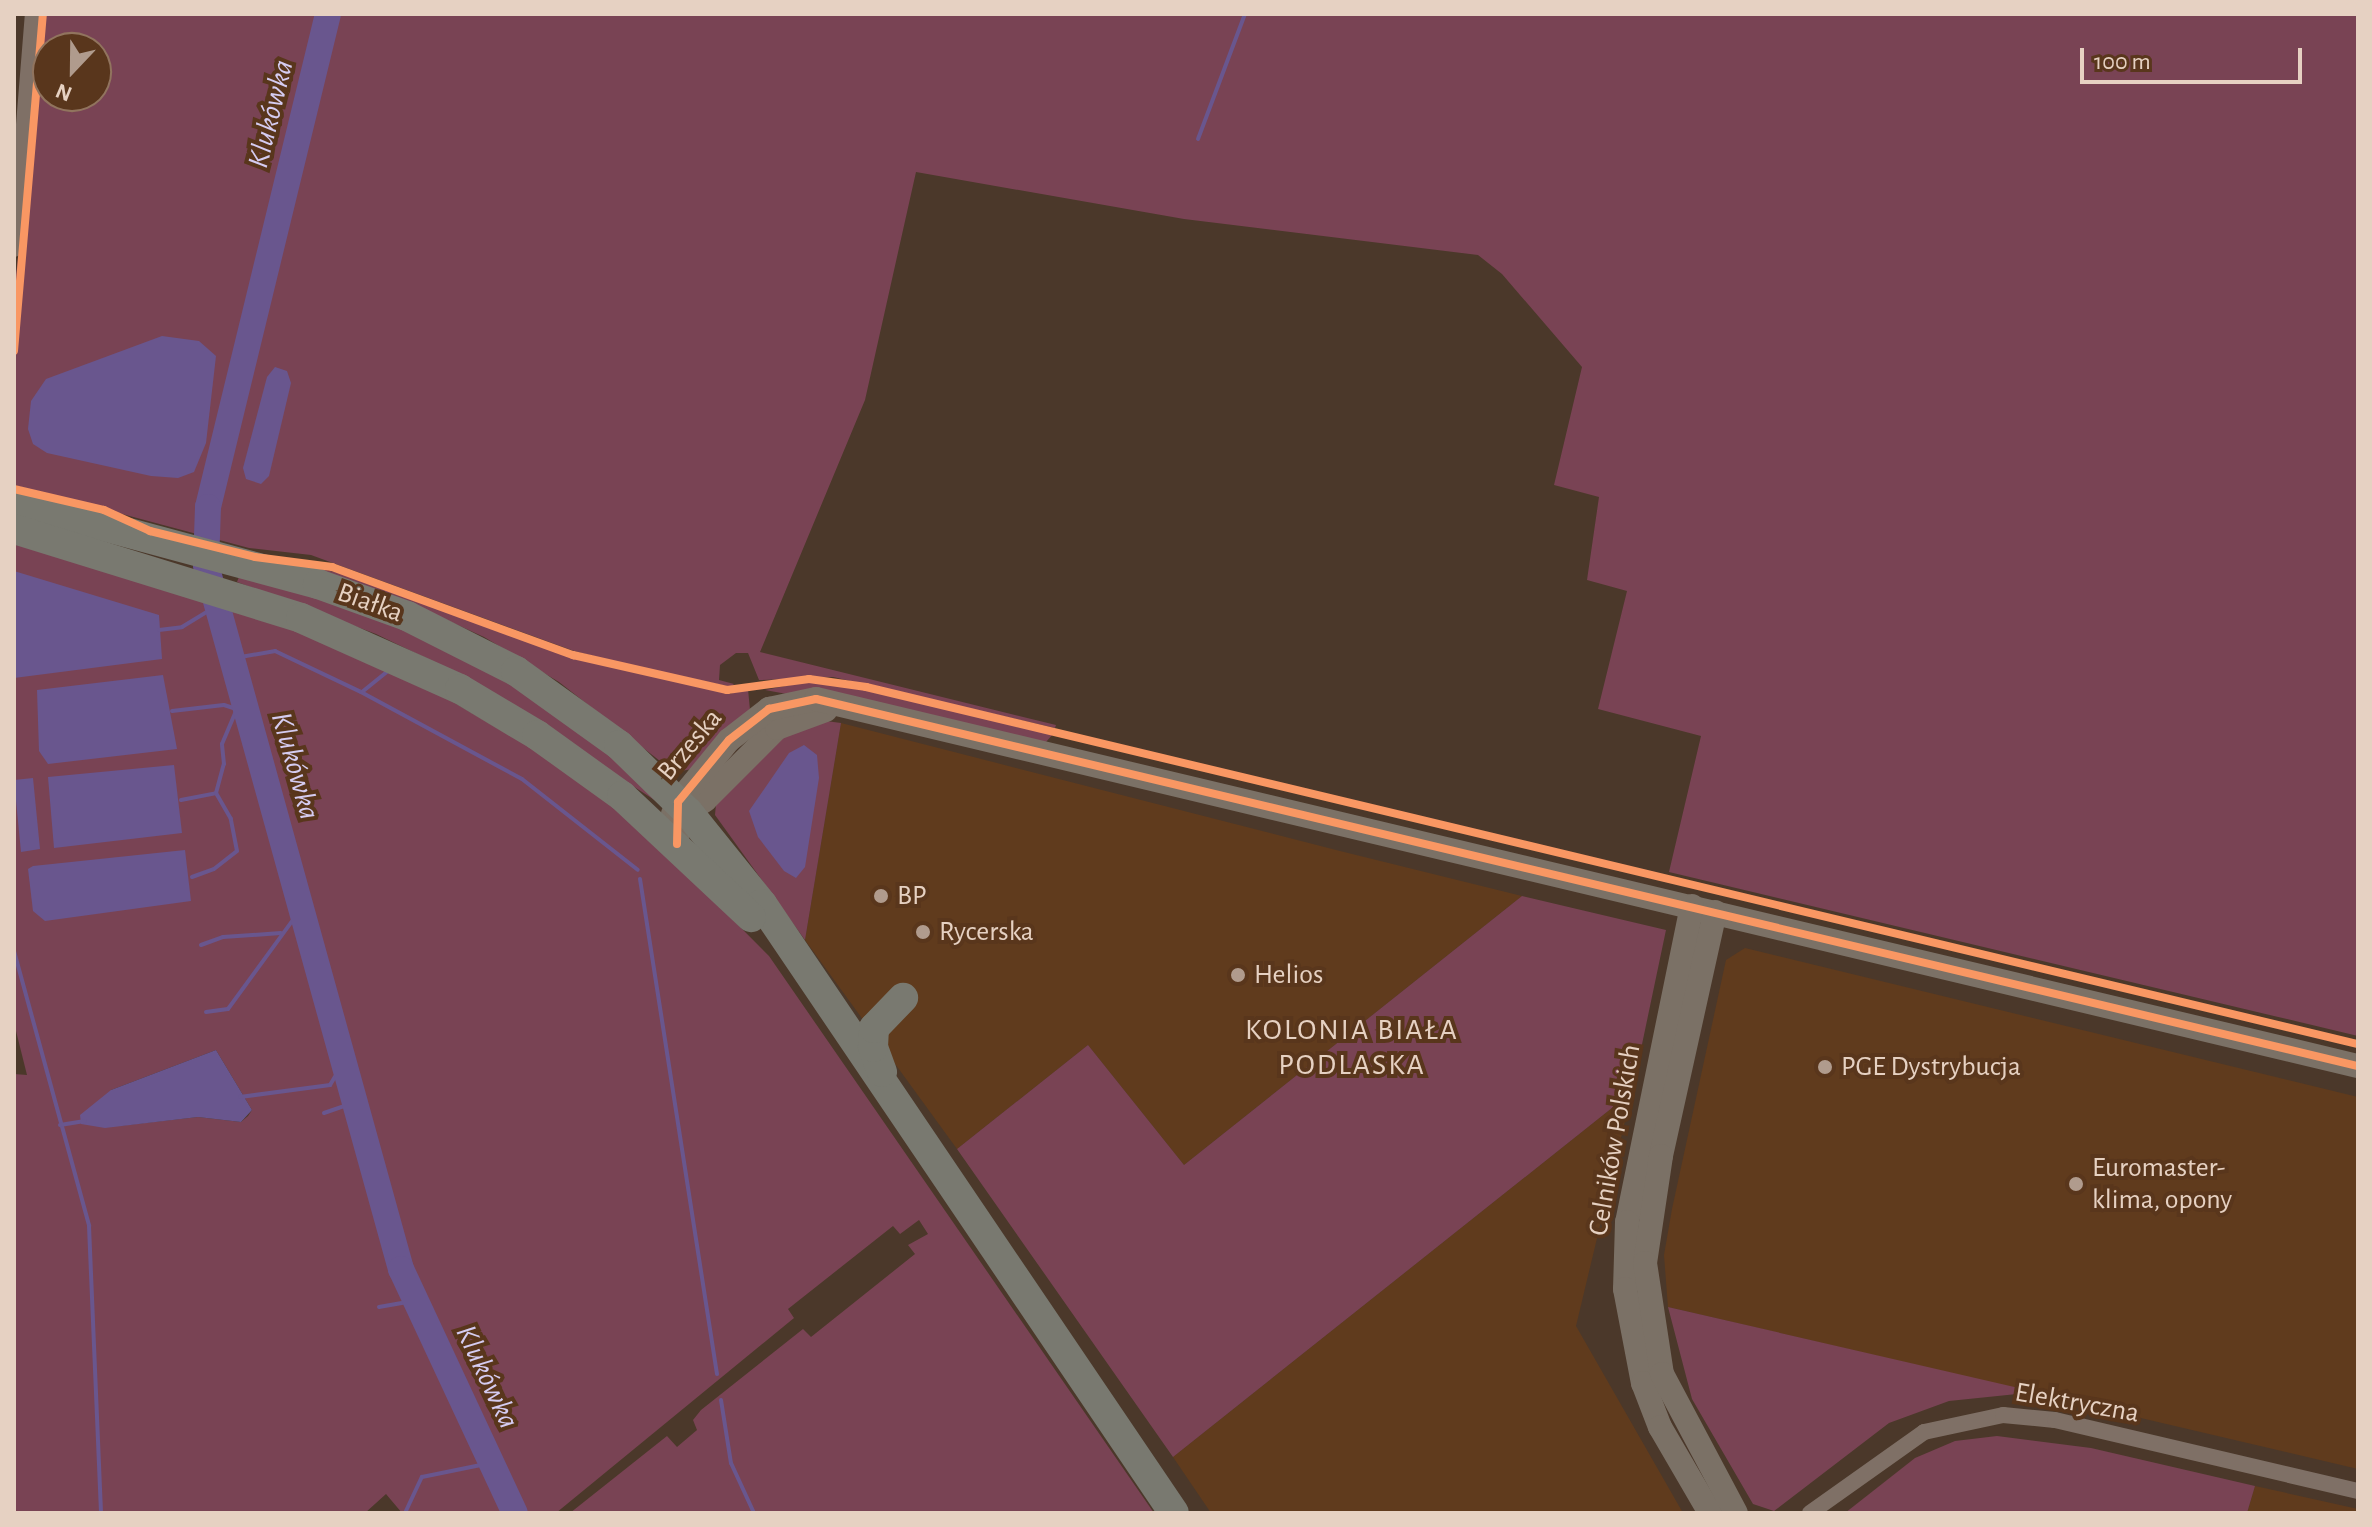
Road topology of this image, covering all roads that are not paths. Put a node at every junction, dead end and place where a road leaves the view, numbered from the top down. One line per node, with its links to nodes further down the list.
1 (33, 14): 2 (street)
2 (14, 249)
3 (14, 502): 5 (highway, Białka)
4 (14, 529): 6 (highway, Białka)
5 (681, 809): 6 (street, Brzeska); 7 (street, Brzeska); 8 (street, Brzeska); 10 (highway, Białka)
6 (642, 813): 7 (highway, Białka)
7 (677, 844): 10 (highway, Białka)
8 (1704, 909): 11 (street, Brzeska); 13 (street, Celników Polskich)
9 (903, 998): 12 (highway)
10 (861, 1053): 12 (highway)
11 (2358, 1066)
12 (890, 1097): 15 (highway)
13 (1635, 1263): 16 (street, Celników Polskich); 17 (street, Celników Polskich)
14 (2358, 1491): 18 (street, Elektryczna)
15 (1174, 1513)
16 (1710, 1513)
17 (1736, 1513)
18 (1810, 1513)

